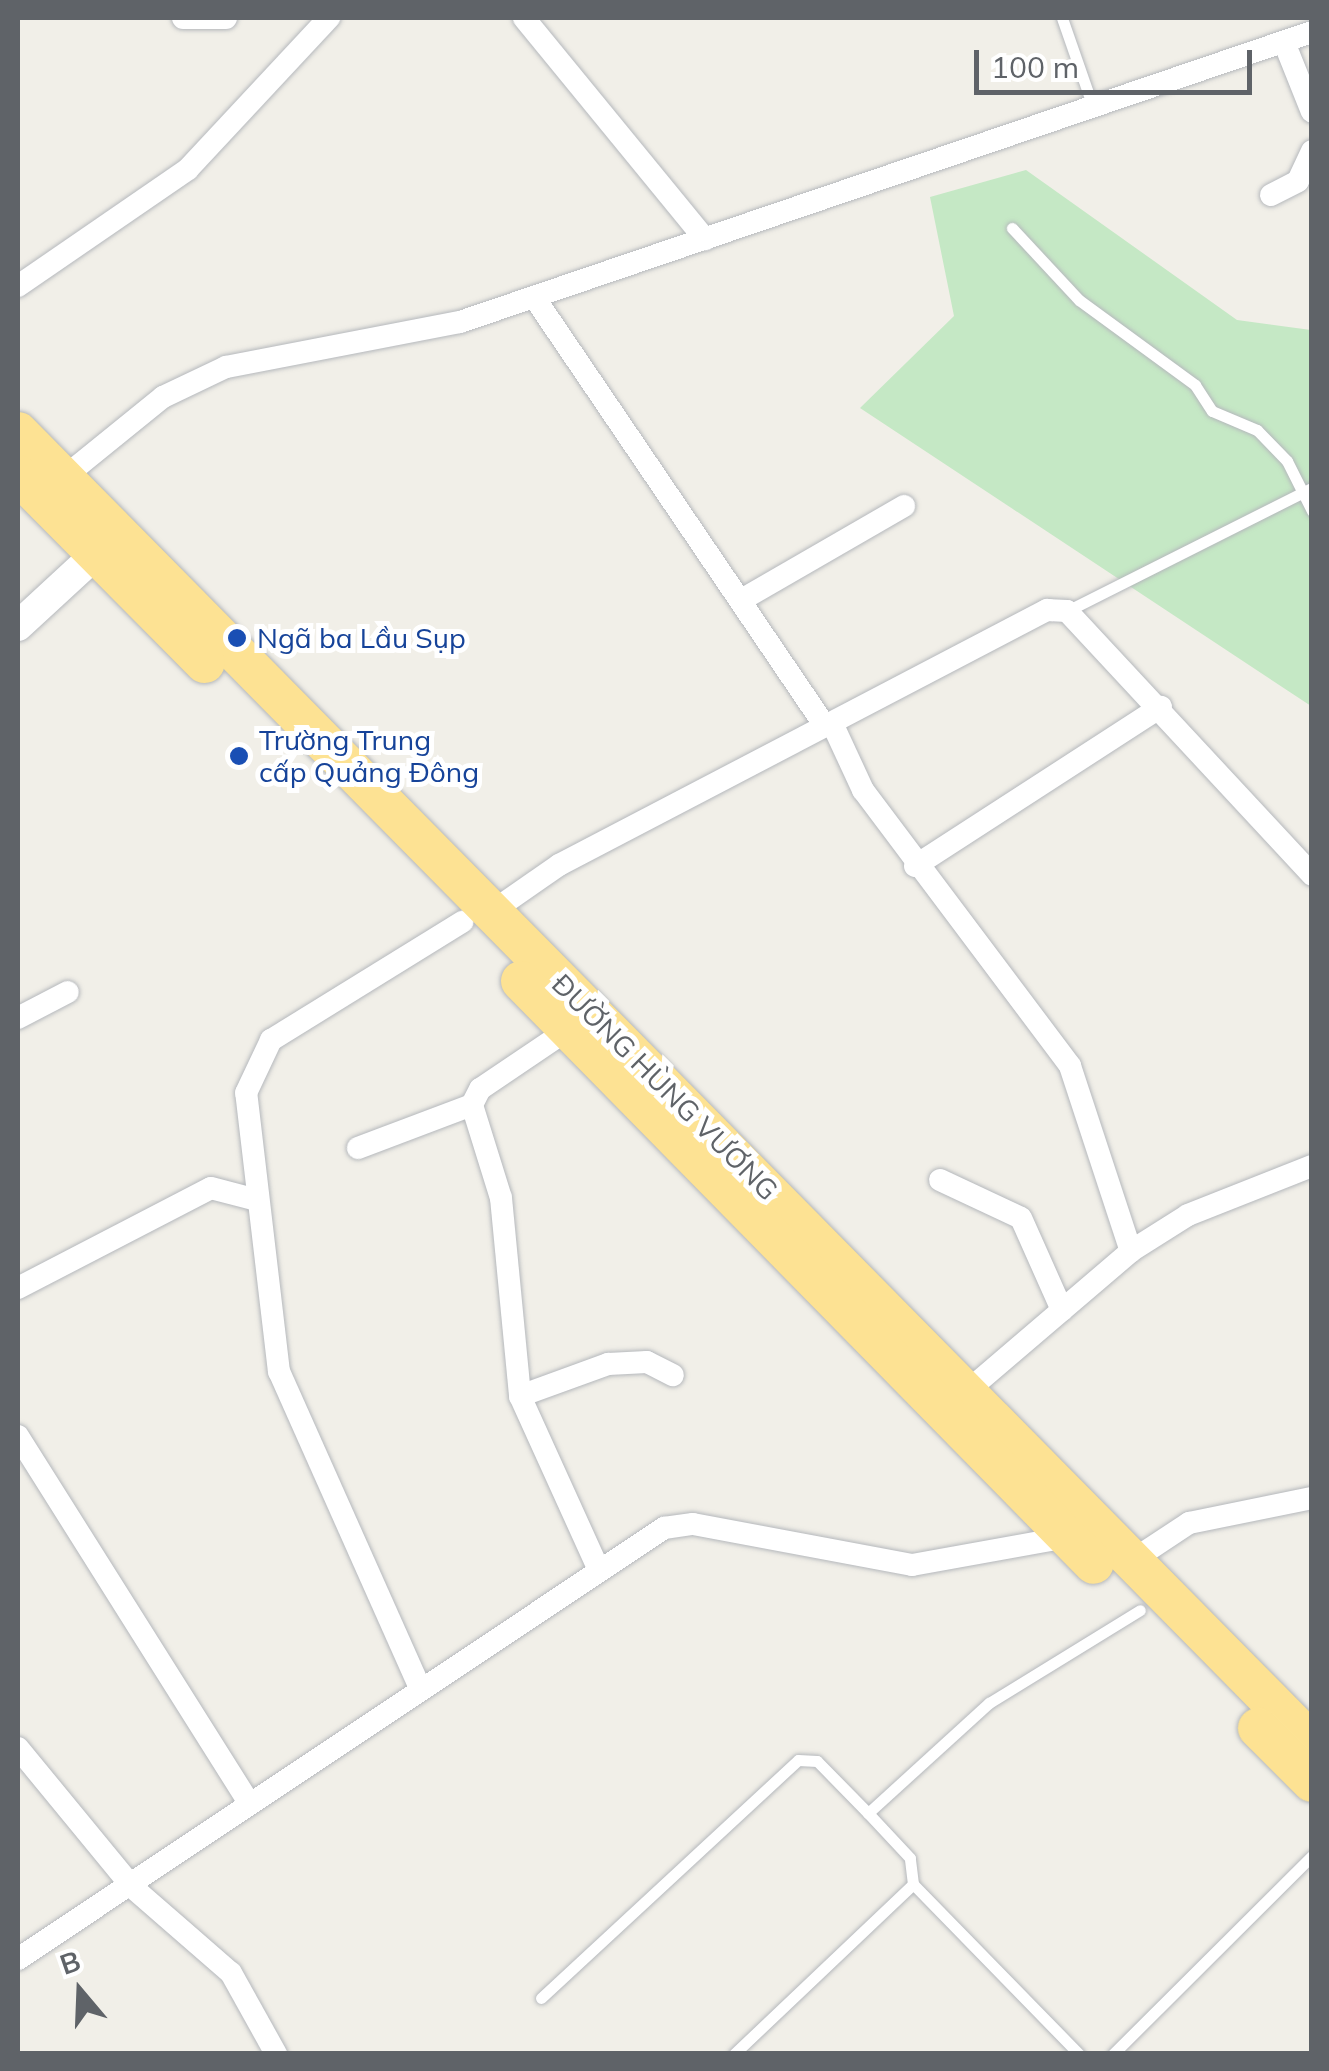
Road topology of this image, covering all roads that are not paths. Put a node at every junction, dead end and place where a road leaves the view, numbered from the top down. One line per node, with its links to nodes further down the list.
1 (183, 18): 2 (street)
2 (226, 18)
3 (524, 18): 13 (street)
4 (1062, 18): 8 (lane)
5 (316, 22): 14 (street)
6 (1312, 32): 7 (street)
7 (1284, 42): 8 (street); 9 (street)
8 (1092, 108): 13 (street)
9 (1312, 112)
10 (1312, 150): 11 (street)
11 (1271, 195)
12 (1012, 228): 19 (lane)
13 (705, 239): 15 (street)
14 (18, 286)
15 (534, 297): 18 (street); 23 (street)
16 (18, 432): 18 (highway, ĐƯỜNG HÙNG VƯƠNG)
17 (18, 474): 22 (highway, ĐƯỜNG HÙNG VƯƠNG)
18 (63, 478): 30 (highway, ĐƯỜNG HÙNG VƯƠNG)
19 (1306, 491): 21 (lane); 24 (lane)
20 (904, 506): 23 (street)
21 (1312, 511)
22 (96, 554): 25 (street); 30 (highway, ĐƯỜNG HÙNG VƯƠNG)
23 (743, 599): 27 (street)
24 (1067, 611): 26 (street); 27 (street)
25 (18, 626)
26 (1161, 707): 28 (street); 29 (street)
27 (828, 724): 28 (street); 30 (street)
28 (915, 866): 39 (street)
29 (1312, 875)
30 (476, 917): 33 (highway, ĐƯỜNG HÙNG VƯƠNG); 38 (street); 43 (highway, ĐƯỜNG HÙNG VƯƠNG)
31 (68, 992): 32 (street)
32 (18, 1018)
33 (569, 1029): 34 (street); 47 (highway, ĐƯỜNG HÙNG VƯƠNG)
34 (472, 1105): 35 (street); 44 (street)
35 (358, 1148)
36 (1312, 1166): 39 (street)
37 (940, 1180): 41 (street)
38 (257, 1200): 40 (street); 51 (street)
39 (1131, 1250): 41 (street)
40 (18, 1288)
41 (1062, 1310): 43 (street)
42 (673, 1376): 44 (street)
43 (965, 1393): 48 (highway, ĐƯỜNG HÙNG VƯƠNG)
44 (520, 1396): 49 (street)
45 (18, 1436): 55 (street)
46 (1312, 1498): 48 (street)
47 (1067, 1537): 49 (street); 50 (highway, ĐƯỜNG HÙNG VƯƠNG)
48 (1130, 1562): 52 (highway, ĐƯỜNG HÙNG VƯƠNG)
49 (599, 1570): 51 (street)
50 (1140, 1610): 54 (highway, ĐƯỜNG HÙNG VƯƠNG); 56 (lane)
51 (420, 1688): 55 (street)
52 (1312, 1743)
53 (18, 1748): 59 (street)
54 (1312, 1782)
55 (249, 1803): 59 (street)
56 (868, 1812): 58 (lane); 61 (lane)
57 (1312, 1856): 65 (lane)
58 (913, 1884): 63 (lane); 64 (lane)
59 (132, 1888): 60 (street); 62 (street)
60 (18, 1959)
61 (541, 1998)
62 (276, 2054)
63 (734, 2054)
64 (1079, 2054)
65 (1114, 2054)

